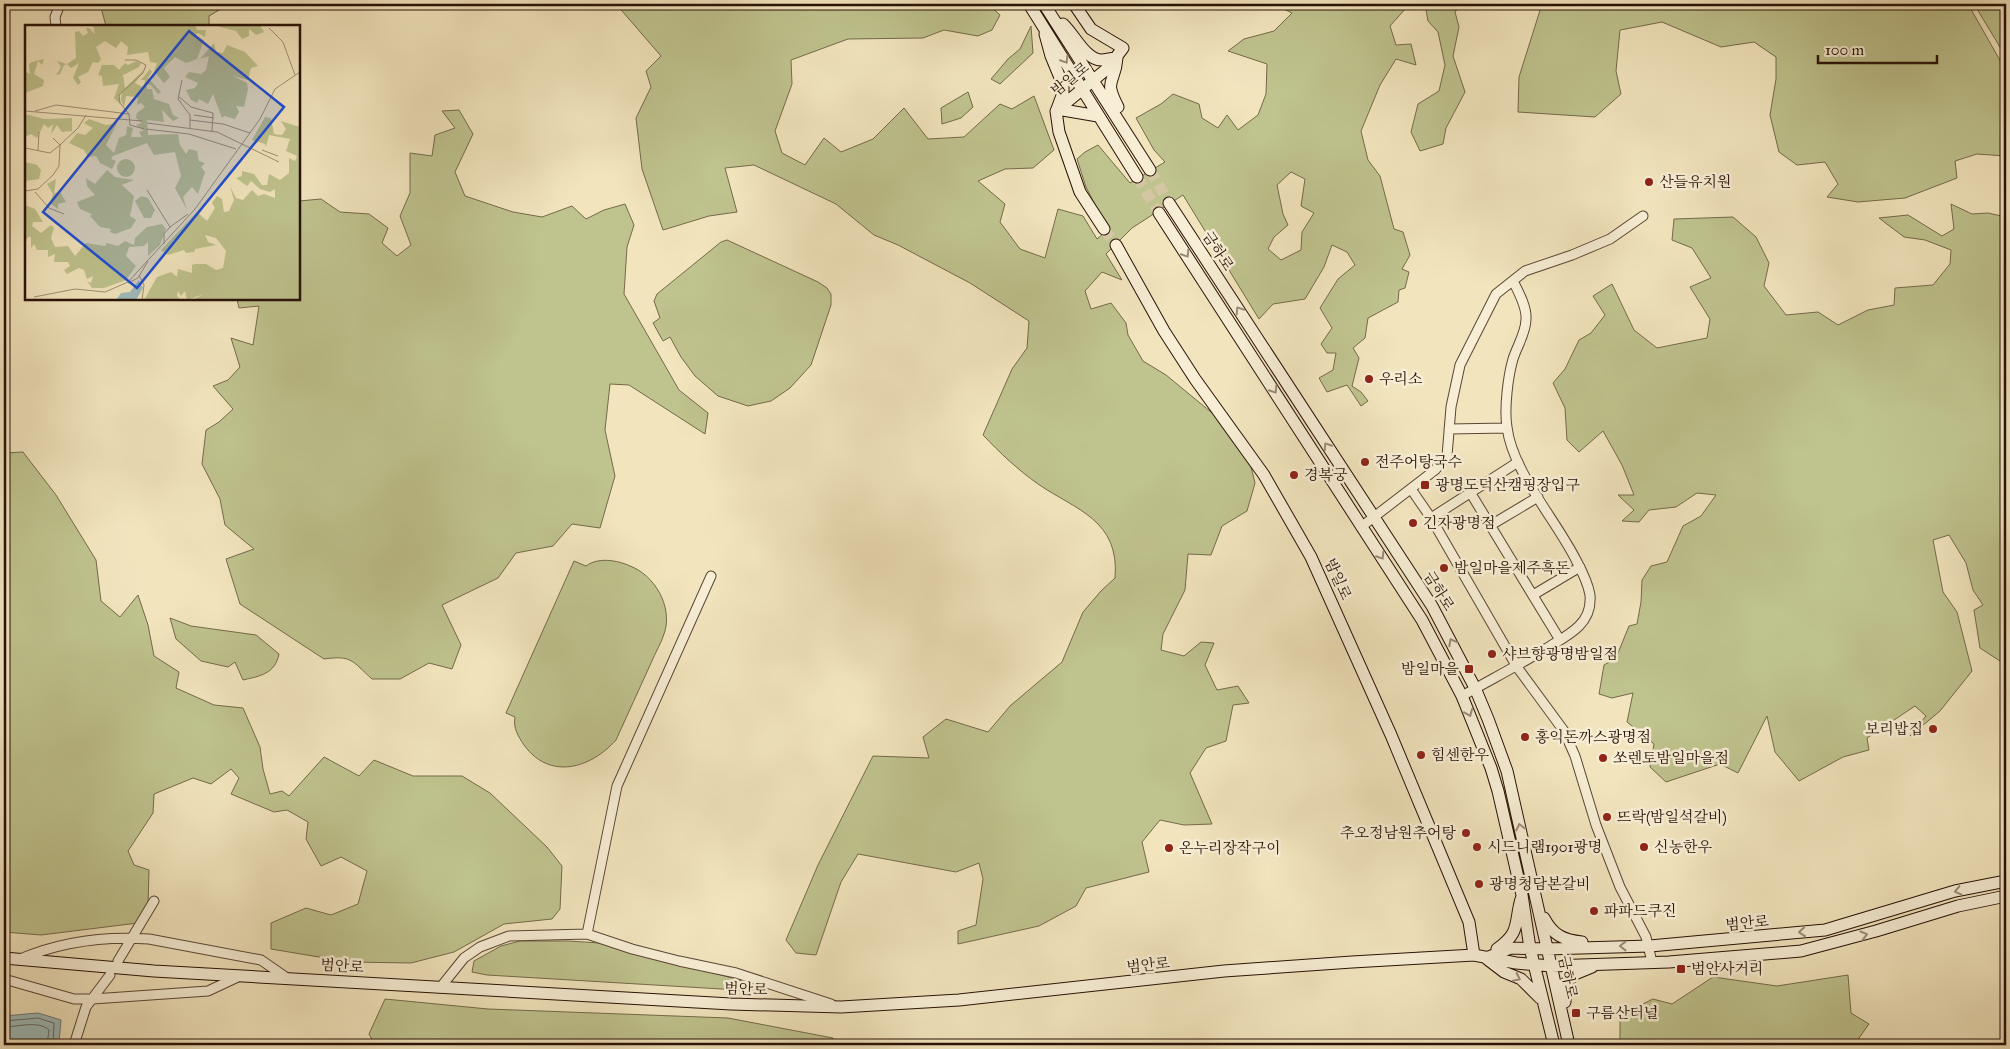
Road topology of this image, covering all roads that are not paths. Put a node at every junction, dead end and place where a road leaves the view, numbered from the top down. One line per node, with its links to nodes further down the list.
1 (60, 4): 6 (street)
2 (1029, 4): 5 (main road)
3 (1074, 4): 7 (main road)
4 (1047, 8): 7 (main road); 8 (main road)
5 (1042, 23): 9 (main road, one-way to 9); 10 (main road)
6 (56, 25)
7 (1117, 58): 8 (main road, 밤일로); 12 (main road)
8 (1093, 79): 9 (main road, 밤일로); 12 (main road)
9 (1082, 88): 10 (main road, 밤일로); 11 (main road)
10 (1057, 109): 11 (main road); 18 (main road, 밤일로)
11 (1098, 116): 14 (main road)
12 (1129, 138): 13 (main road)
13 (1150, 170)
14 (1137, 177)
15 (1169, 203): 27 (main road, 금하로, one-way to 15)
16 (1159, 213): 30 (main road, 금하로, one-way to 30)
17 (1644, 216): 20 (street)
18 (1104, 229)
19 (1116, 245): 49 (main road, 밤일로)
20 (1513, 280): 21 (street); 22 (street)
21 (1507, 428): 22 (street); 23 (street)
22 (1449, 429): 24 (street)
23 (1518, 462): 25 (street); 26 (street)
24 (1411, 489): 27 (street); 28 (street)
25 (1470, 492): 28 (street); 29 (street)
26 (1538, 497): 29 (street); 31 (street)
27 (1374, 518): 30 (street); 36 (main road, 금하로, one-way to 27)
28 (1431, 518): 35 (street)
29 (1490, 525): 33 (street)
30 (1361, 527): 37 (main road, 금하로, one-way to 37)
31 (1580, 567): 33 (street); 34 (street)
32 (711, 576): 43 (street)
33 (1533, 596): 34 (street)
34 (1560, 640): 35 (street)
35 (1517, 667): 36 (street); 46 (street)
36 (1475, 688): 37 (street); 42 (main road, 금하로, one-way to 36)
37 (1462, 696): 39 (main road, 금하로, one-way to 39)
38 (2006, 881): 46 (main road, 범안로, one-way to 46)
39 (1522, 894): 47 (main road, 금하로); 51 (main road)
40 (2006, 896): 54 (main road, 범안로, one-way to 40)
41 (154, 902): 44 (street)
42 (1540, 912): 45 (main road); 48 (main road, 금하로)
43 (587, 934): 62 (street); 65 (street)
44 (133, 938): 52 (street); 53 (street); 60 (street)
45 (1604, 946): 46 (main road, 범안로, one-way to 45); 48 (main road, 범안로)
46 (1650, 946): 54 (street)
47 (1530, 948): 48 (main road, 범안로); 51 (main road, 범안로); 55 (main road, 금하로)
48 (1546, 949): 57 (main road, 금하로)
49 (1474, 955): 51 (main road, 범안로); 65 (main road, 범안로)
50 (4, 958): 52 (main road, 범안로)
51 (1486, 958): 55 (main road, 범안로); 64 (main road, one-way to 64)
52 (19, 960): 59 (main road, 범안로)
53 (118, 961)
54 (1652, 962): 56 (main road, 범안로)
55 (1533, 964): 57 (main road, 범안로); 64 (main road, 금하로)
56 (1597, 964): 57 (main road, 범안로); 66 (main road)
57 (1550, 966): 66 (main road, 금하로)
58 (110, 975): 63 (street)
59 (243, 975): 60 (main road, 범안로); 63 (street)
60 (287, 978): 62 (main road, 범안로)
61 (4, 979): 63 (street)
62 (440, 988): 65 (main road, 범안로)
63 (93, 999): 67 (street)
64 (1544, 1003): 68 (main road, 금하로)
65 (841, 1007)
66 (1561, 1016): 69 (main road, 금하로)
67 (74, 1045)
68 (1554, 1045)
69 (1569, 1045)

